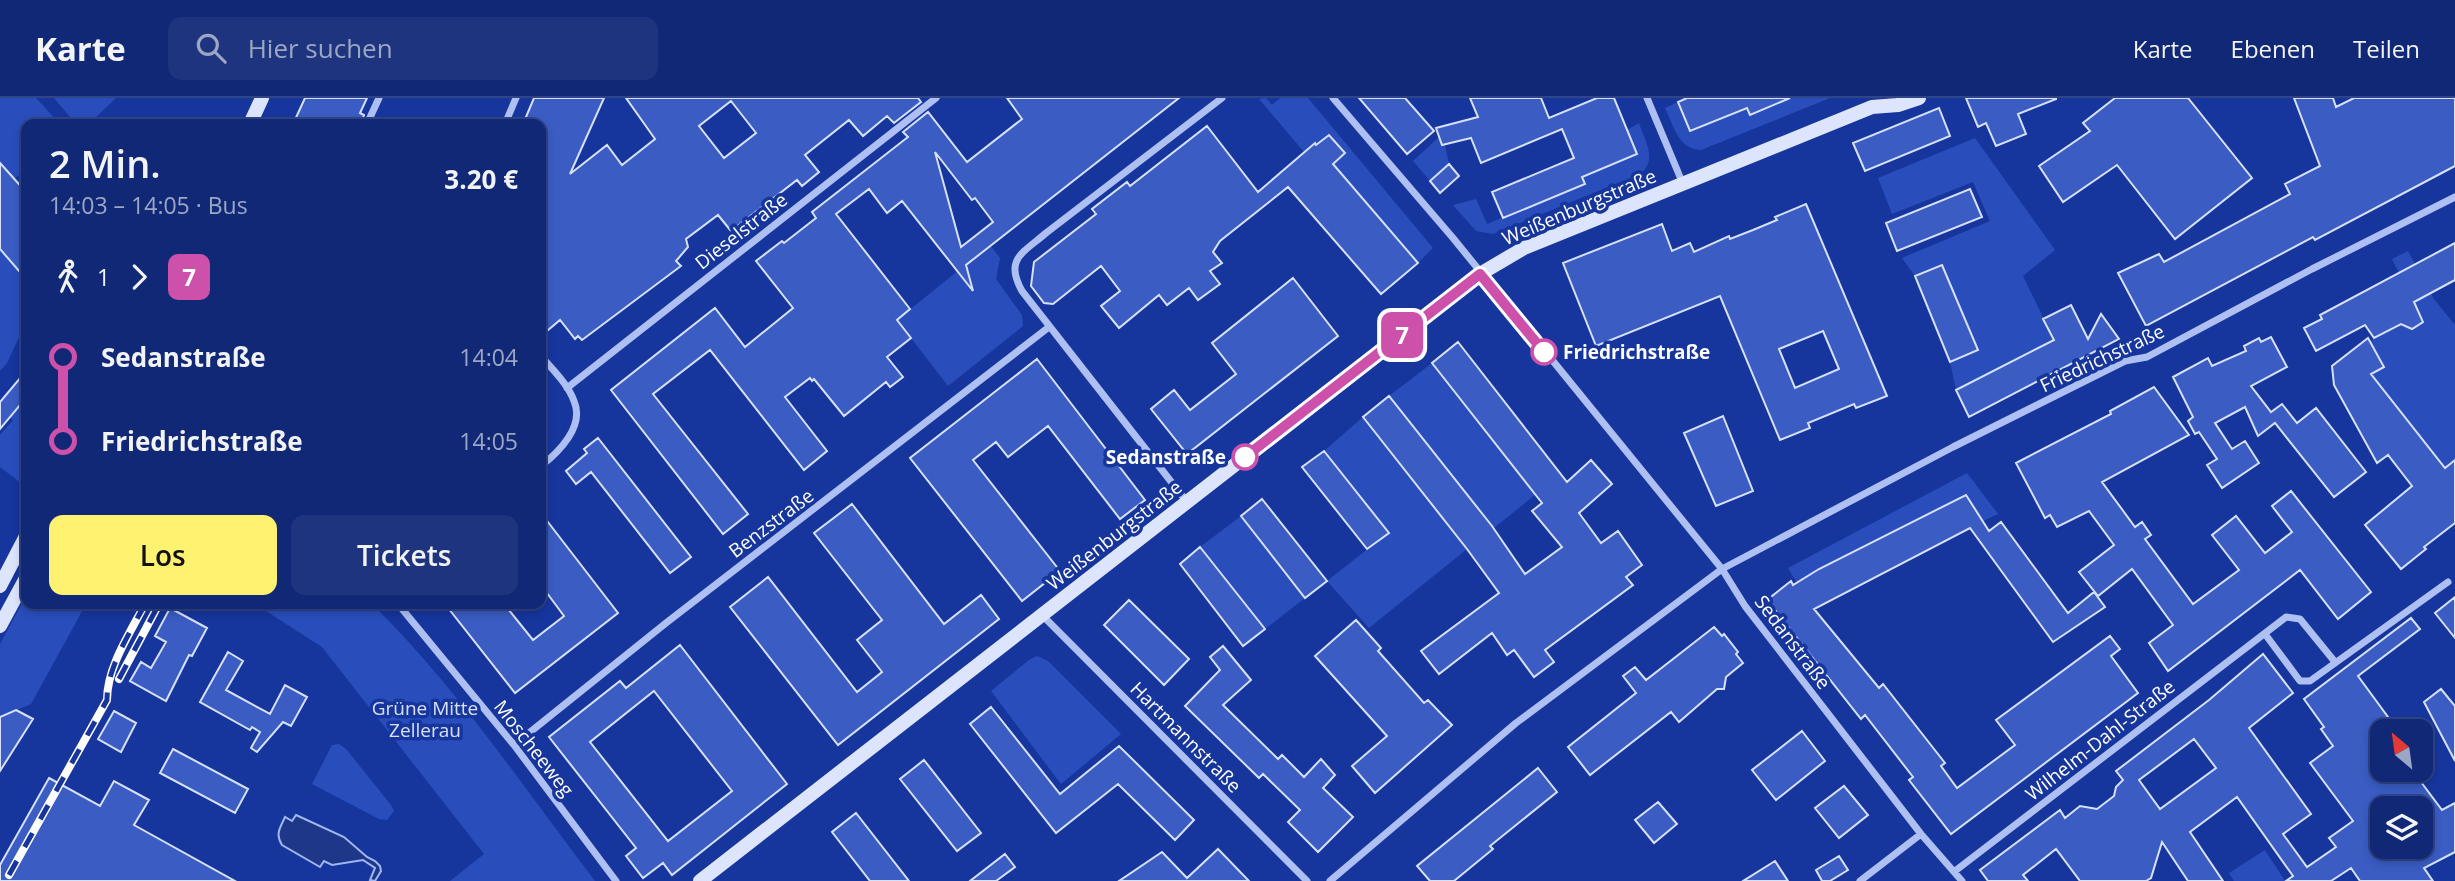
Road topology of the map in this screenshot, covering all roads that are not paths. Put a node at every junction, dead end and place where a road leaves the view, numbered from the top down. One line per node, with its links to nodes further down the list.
1 (262, 98): 10 (street)
2 (379, 98): 11 (street)
3 (516, 98): 12 (street)
4 (936, 98): 18 (street, Dieselstraße)
5 (1223, 98): 16 (street)
6 (1333, 98): 15 (street, Sedanstraße)
7 (1647, 98): 13 (street)
8 (1919, 98): 9 (street, Weißenburgstraße)
9 (1877, 103): 13 (street, Weißenburgstraße)
10 (252, 119)
11 (369, 119)
12 (507, 119)
13 (1683, 184): 15 (street, Weißenburgstraße)
14 (2455, 197): 22 (street, Friedrichstraße)
15 (1480, 274): 20 (street, Weißenburgstraße); 22 (street, Sedanstraße)
16 (1049, 327): 20 (street); 31 (street, Benzstraße)
17 (546, 362): 18 (street)
18 (567, 388): 19 (street)
19 (546, 461)
20 (1187, 502): 27 (street, Weißenburgstraße)
21 (21, 546): 24 (street)
22 (1722, 569): 32 (street, Sedanstraße); 37 (street, Friedrichstraße)
23 (2448, 582): 30 (street)
24 (0, 586)
25 (21, 587): 28 (street)
26 (402, 609): 31 (street, Moscheeweg)
27 (1042, 615): 35 (street, Weißenburgstraße); 36 (street, Hartmannstraße)
28 (0, 626)
29 (2265, 634): 30 (street, Wilhelm-Dahl-Straße); 30 (street); 33 (street, Wilhelm-Dahl-Straße)
30 (2335, 662)
31 (514, 745): 34 (street, Moscheeweg)
32 (1921, 834): 33 (street, Sedanstraße); 38 (street)
33 (1955, 871): 39 (street, Sedanstraße)
34 (617, 881)
35 (700, 881)
36 (1307, 881)
37 (1330, 881)
38 (1860, 881)
39 (1962, 881)

